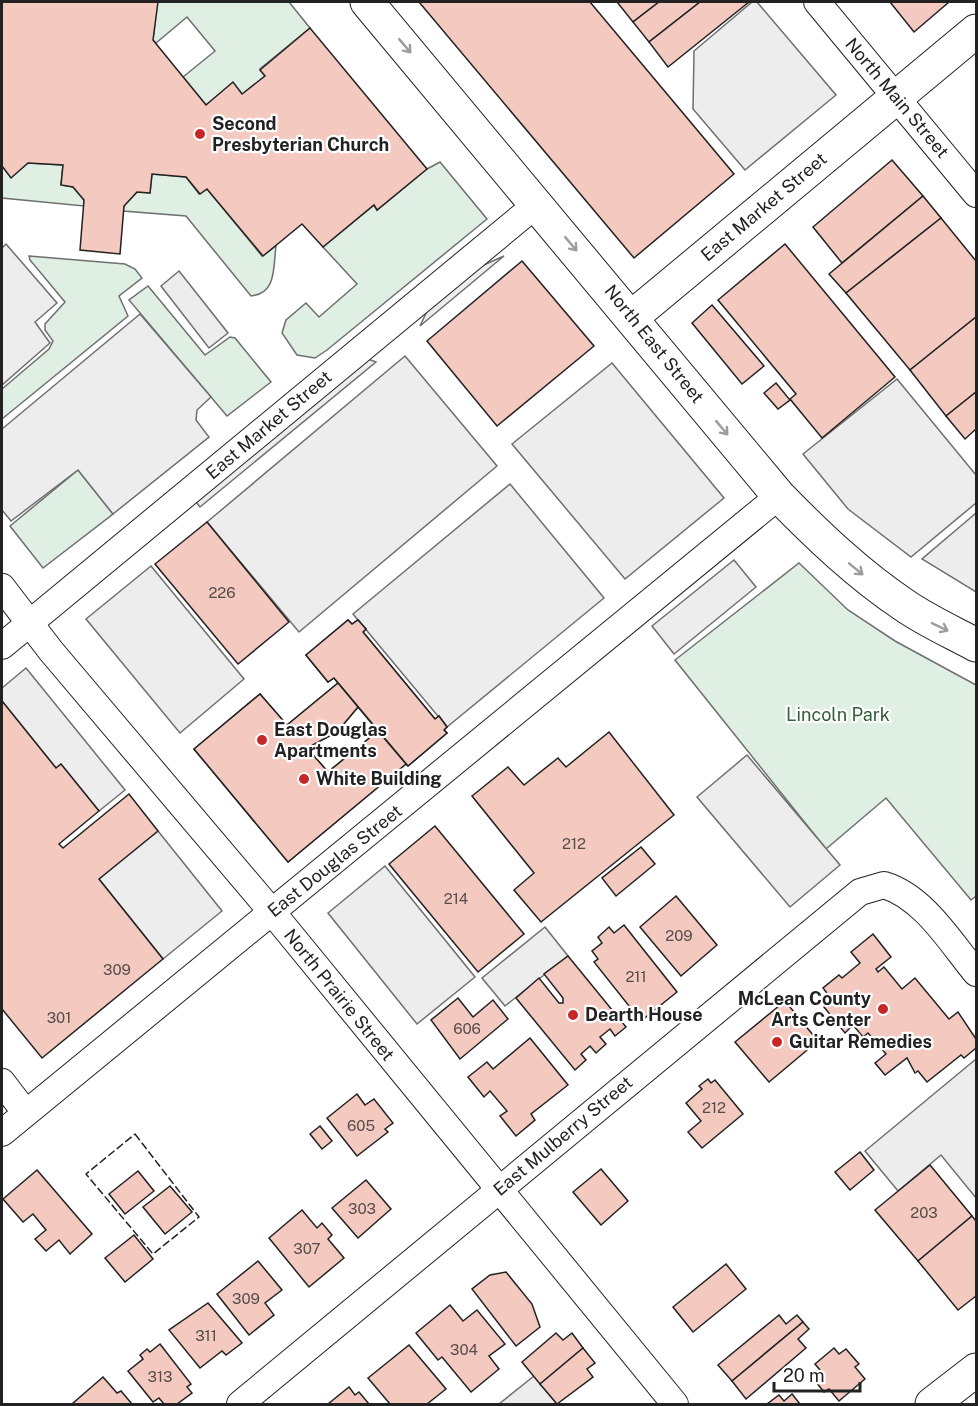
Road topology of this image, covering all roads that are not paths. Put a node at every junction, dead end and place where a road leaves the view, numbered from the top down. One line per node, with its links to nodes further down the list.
1 (367, 2): 6 (main road, North East Street, one-way to 6)
2 (816, 2): 4 (street, North Main Street)
3 (976, 32): 4 (main road, East Market Street)
4 (897, 98): 5 (street, North Main Street); 7 (main road, East Market Street)
5 (976, 194)
6 (537, 204): 7 (main road, North East Street, one-way to 7); 10 (street, East Market Street)
7 (632, 317): 8 (main road, North East Street, one-way to 8)
8 (779, 496): 11 (main road, North East Street, one-way to 11); 13 (street, East Douglas Street)
9 (2, 587): 10 (street, North Prairie Street)
10 (30, 622): 12 (street, East Market Street); 13 (street, North Prairie Street)
11 (976, 645)
12 (2, 646)
13 (272, 912): 16 (street, East Douglas Street); 18 (street, North Prairie Street)
14 (976, 974): 18 (street, East Mulberry Street)
15 (2, 1082): 16 (street)
16 (25, 1112): 17 (street, East Douglas Street)
17 (2, 1133)
18 (498, 1190): 20 (street, East Mulberry Street); 21 (street, North Prairie Street)
19 (976, 1370): 22 (main road)
20 (240, 1404)
21 (675, 1404)
22 (932, 1404)

